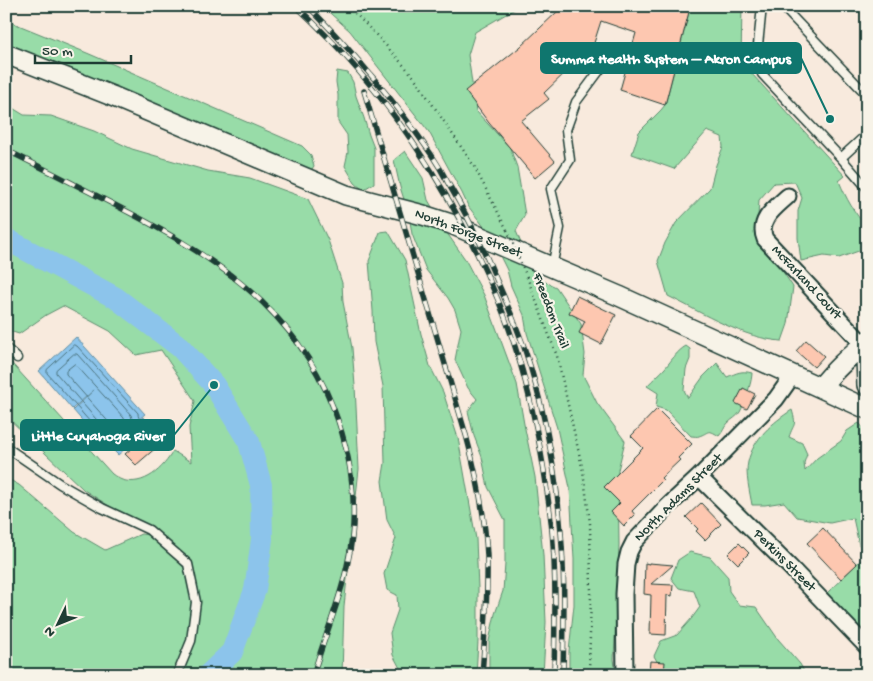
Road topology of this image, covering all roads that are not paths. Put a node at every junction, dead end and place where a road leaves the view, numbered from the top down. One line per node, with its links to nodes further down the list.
1 (762, 6): 7 (lane)
2 (782, 6): 5 (lane)
3 (6, 54): 10 (street, North Forge Street)
4 (610, 55): 10 (lane)
5 (867, 95)
6 (867, 134): 7 (lane)
7 (841, 158): 8 (lane)
8 (867, 188)
9 (788, 196): 11 (street, McFarland Court)
10 (552, 267): 14 (street, North Forge Street)
11 (866, 346): 15 (street); 16 (street)
12 (6, 348): 13 (lane)
13 (17, 358)
14 (793, 375): 16 (street, North Forge Street); 19 (street, North Adams Street)
15 (867, 385)
16 (821, 388): 17 (street, North Forge Street)
17 (867, 409)
18 (6, 447): 21 (lane)
19 (699, 477): 20 (street, Perkins Street); 22 (street, North Adams Street)
20 (867, 647)
21 (178, 675)
22 (625, 675)

